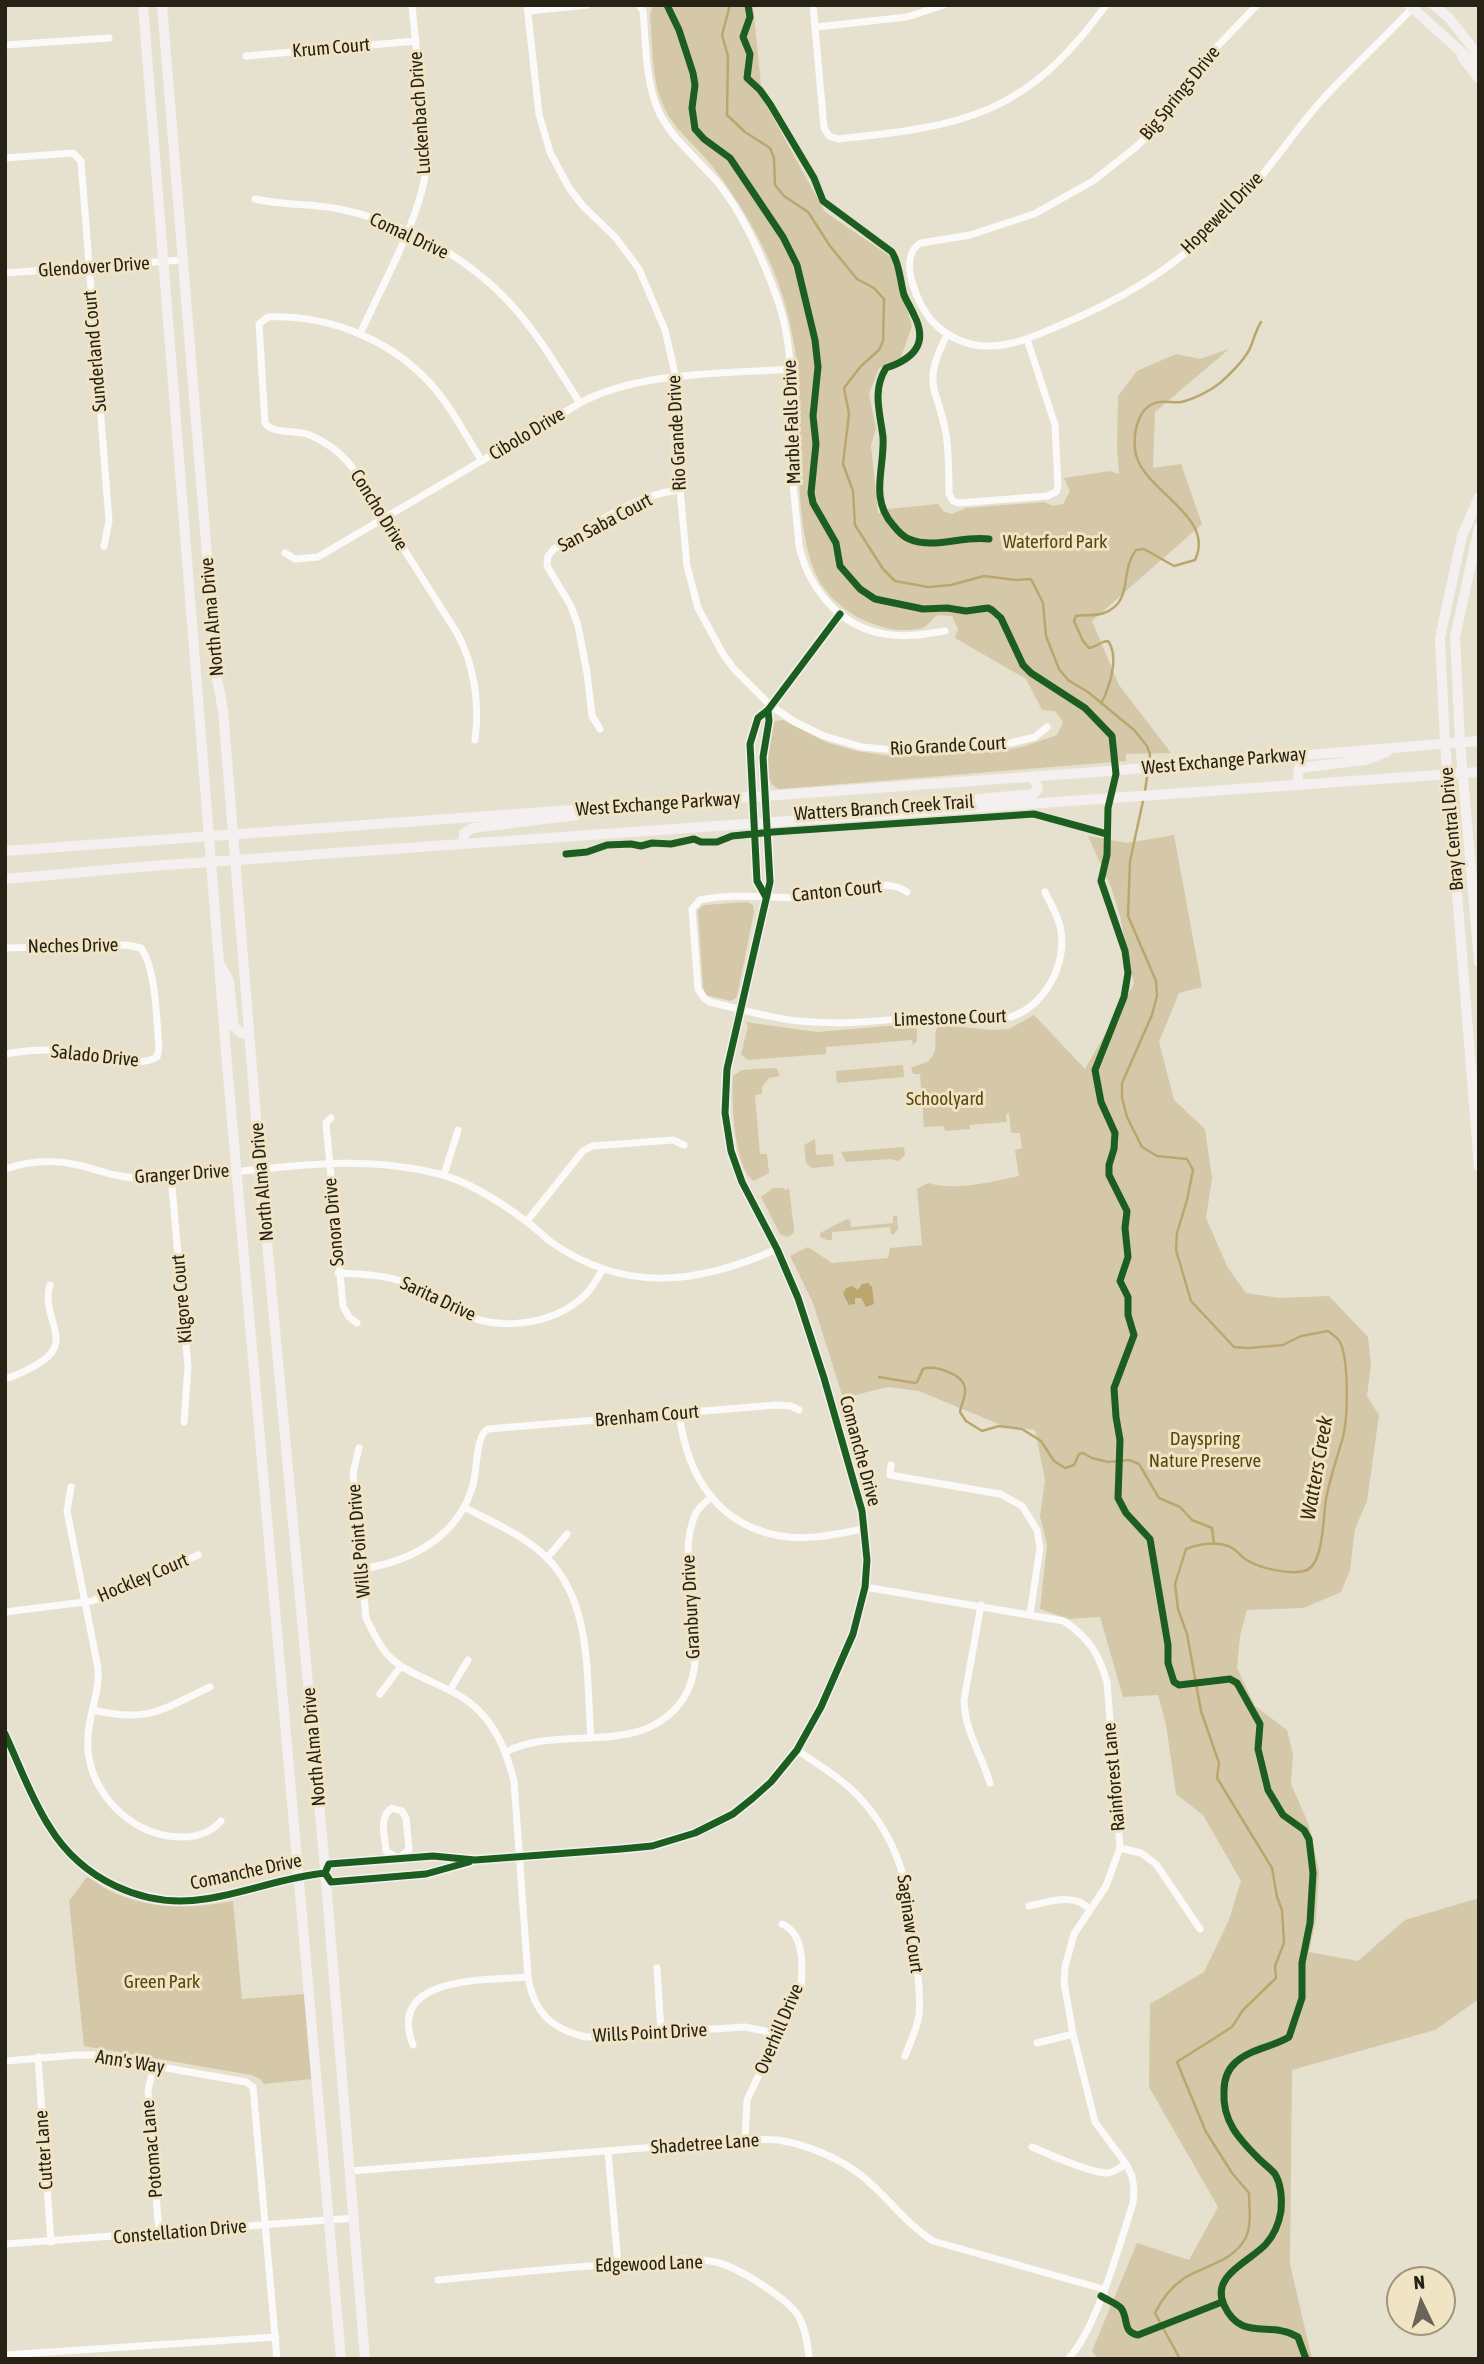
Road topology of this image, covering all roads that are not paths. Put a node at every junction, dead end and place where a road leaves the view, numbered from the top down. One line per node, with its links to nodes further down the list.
1 (143, 5): 26 (main road, North Alma Drive)
2 (162, 5): 25 (main road, North Alma Drive)
3 (412, 5): 15 (street, Luckenbach Drive)
4 (587, 5): 12 (street)
5 (639, 5): 32 (street, Marble Falls Drive)
6 (813, 5): 13 (street)
7 (944, 5): 13 (street)
8 (1106, 5): 13 (street)
9 (1256, 5): 30 (street, Big Springs Drive)
10 (1434, 5): 17 (main road)
11 (1412, 6): 18 (main road); 31 (street, Hopewell Drive)
12 (528, 8): 33 (street, Rio Grande Drive)
13 (816, 27)
14 (109, 38): 16 (street)
15 (416, 41): 19 (street, Krum Court); 24 (street, Luckenbach Drive)
16 (5, 46)
17 (1477, 51)
18 (1459, 52): 20 (main road); 21 (main road)
19 (246, 56)
20 (1479, 68)
21 (1479, 79)
22 (5, 158): 27 (street, Sunderland Court)
23 (255, 199): 24 (street, Comal Drive)
24 (407, 231): 29 (street, Luckenbach Drive); 34 (street, Comal Drive)
25 (182, 260): 26 (street, Glendover Drive); 45 (main road, North Alma Drive)
26 (162, 262): 27 (street, Glendover Drive); 46 (main road, North Alma Drive)
27 (89, 267): 28 (street, Glendover Drive); 41 (street, Sunderland Court)
28 (5, 273)
29 (360, 334): 35 (street); 38 (street, Concho Drive)
30 (947, 335): 31 (street, Hopewell Drive); 31 (street)
31 (1027, 339)
32 (792, 369): 33 (street, Cibolo Drive); 43 (street, Marble Falls Drive)
33 (676, 378): 34 (street, Cibolo Drive); 36 (street, Rio Grande Drive)
34 (579, 403): 35 (street, Cibolo Drive)
35 (482, 461): 38 (street, Cibolo Drive)
36 (679, 491): 47 (street, Rio Grande Drive); 49 (street, San Saba Court)
37 (1479, 496): 53 (main road, Bray Central Drive)
38 (384, 519): 42 (street, Cibolo Drive); 50 (street, Concho Drive)
39 (1479, 527): 40 (main road, Bray Central Drive)
40 (1477, 540): 52 (main road, Bray Central Drive)
41 (104, 546)
42 (285, 553)
43 (840, 614): 44 (street); 47 (main road, Comanche Drive)
44 (945, 631)
45 (214, 636): 46 (main road); 66 (main road, North Alma Drive)
46 (193, 638): 67 (main road, North Alma Drive)
47 (770, 708): 48 (street, Rio Grande Court); 60 (main road, Comanche Drive); 61 (main road, Comanche Drive)
48 (1047, 727)
49 (600, 729)
50 (475, 740)
51 (1479, 741): 52 (main road, West Exchange Parkway)
52 (1460, 742): 53 (main road, West Exchange Parkway); 56 (main road, Bray Central Drive)
53 (1445, 743): 54 (main road, West Exchange Parkway); 57 (main road, Bray Central Drive)
54 (1399, 747): 58 (main road, West Exchange Parkway); 59 (main road)
55 (1479, 772): 56 (main road, West Exchange Parkway)
56 (1463, 773): 57 (main road, West Exchange Parkway); 78 (main road, Bray Central Drive)
57 (1448, 774): 59 (main road, West Exchange Parkway); 88 (main road, Bray Central Drive)
58 (1033, 776): 60 (main road, West Exchange Parkway); 63 (main road)
59 (1297, 785): 63 (main road, West Exchange Parkway)
60 (764, 795): 61 (main road, West Exchange Parkway); 64 (main road, Comanche Drive)
61 (751, 796): 62 (main road, West Exchange Parkway); 65 (main road, Comanche Drive)
62 (608, 808): 66 (main road, West Exchange Parkway); 68 (main road)
63 (914, 813): 64 (main road, West Exchange Parkway)
64 (766, 823): 65 (main road, West Exchange Parkway); 75 (main road, Comanche Drive)
65 (753, 824): 68 (main road, West Exchange Parkway); 75 (main road, Comanche Drive)
66 (232, 833): 67 (main road, West Exchange Parkway); 70 (main road, North Alma Drive)
67 (209, 836): 69 (main road, West Exchange Parkway); 71 (main road, North Alma Drive)
68 (464, 844): 70 (main road, West Exchange Parkway)
69 (5, 851)
70 (234, 861): 71 (main road, West Exchange Parkway); 81 (main road, North Alma Drive)
71 (211, 863): 72 (main road, West Exchange Parkway); 79 (main road, North Alma Drive)
72 (5, 879)
73 (907, 892): 75 (street, Canton Court)
74 (1045, 892): 80 (street, Limestone Court)
75 (766, 897): 80 (main road, Comanche Drive); 80 (street, Limestone Court)
76 (5, 948): 77 (street, Neches Drive)
77 (141, 948): 82 (street, Salado Drive)
78 (1479, 962)
79 (219, 963): 81 (main road); 90 (main road, North Alma Drive)
80 (740, 1009): 94 (main road, Comanche Drive)
81 (249, 1033): 87 (main road, North Alma Drive)
82 (5, 1054)
83 (331, 1118): 86 (street, Sonora Drive)
84 (458, 1130): 91 (street)
85 (684, 1145): 93 (street)
86 (328, 1162): 87 (street, Granger Drive); 91 (street, Granger Drive); 96 (street, Sonora Drive)
87 (260, 1167): 90 (street, Granger Drive); 134 (main road, North Alma Drive)
88 (1479, 1167)
89 (5, 1169): 92 (street, Granger Drive)
90 (236, 1170): 92 (street, Granger Drive); 135 (main road, North Alma Drive)
91 (443, 1175): 93 (street, Granger Drive)
92 (171, 1176): 102 (street, Kilgore Court)
93 (527, 1222): 95 (street, Granger Drive)
94 (777, 1250): 95 (street, Granger Drive); 108 (main road, Comanche Drive)
95 (603, 1269): 96 (street, Sarita Drive)
96 (338, 1273): 98 (street, Sonora Drive)
97 (50, 1285): 99 (street)
98 (357, 1323)
99 (5, 1379)
100 (799, 1410): 101 (street, Brenham Court)
101 (679, 1413): 106 (street); 107 (street, Brenham Court)
102 (184, 1422)
103 (359, 1448): 112 (street, Wills Point Drive)
104 (891, 1465): 117 (street)
105 (71, 1487): 114 (street)
106 (710, 1497): 108 (street); 125 (street, Granbury Drive)
107 (464, 1507): 111 (street); 112 (street)
108 (864, 1529): 113 (main road, Comanche Drive)
109 (568, 1534): 111 (street)
110 (198, 1555): 114 (street, Hockley Court)
111 (547, 1558): 125 (street)
112 (362, 1569): 119 (street, Wills Point Drive)
113 (865, 1587): 115 (street, Rainforest Lane); 126 (main road, Comanche Drive)
114 (86, 1602): 116 (street, Hockley Court); 123 (street)
115 (981, 1605): 117 (street, Rainforest Lane); 128 (street)
116 (5, 1612)
117 (1030, 1614): 130 (street, Rainforest Lane)
118 (468, 1660): 121 (street)
119 (401, 1666): 121 (street, Wills Point Drive); 122 (street)
120 (210, 1687): 123 (street)
121 (450, 1690): 127 (street, Wills Point Drive)
122 (380, 1694)
123 (93, 1710): 129 (street)
124 (5, 1734): 135 (main road, Comanche Drive)
125 (591, 1738): 127 (street, Granbury Drive)
126 (797, 1749): 131 (main road, Comanche Drive); 148 (street, Saginaw Court)
127 (506, 1752): 131 (street, Wills Point Drive)
128 (990, 1783)
129 (221, 1821)
130 (1120, 1848): 138 (street, Rainforest Lane); 140 (street)
131 (520, 1857): 133 (main road, Comanche Drive); 142 (street, Wills Point Drive)
132 (399, 1859): 132 (street); 133 (main road, Comanche Drive); 134 (main road, Comanche Drive); 136 (main road)
133 (475, 1860): 136 (main road, Comanche Drive)
134 (325, 1873): 135 (main road, Comanche Drive); 136 (main road, Comanche Drive); 156 (main road, North Alma Drive)
135 (298, 1875): 158 (main road, North Alma Drive)
136 (401, 1877)
137 (1029, 1906): 138 (street)
138 (1089, 1909): 144 (street, Rainforest Lane)
139 (782, 1924): 145 (street, Overhill Drive)
140 (1200, 1929)
141 (657, 1968): 143 (street)
142 (528, 1977): 143 (street, Wills Point Drive); 147 (street)
143 (661, 2032): 145 (street, Wills Point Drive)
144 (1073, 2034): 146 (street); 155 (street, Rainforest Lane)
145 (778, 2038): 152 (street, Overhill Drive)
146 (1037, 2043)
147 (414, 2045)
148 (905, 2056)
149 (38, 2057): 150 (street, Ann's Way); 151 (street, Ann's Way); 161 (street, Cutter Lane)
150 (5, 2061)
151 (153, 2066): 159 (street, Ann's Way); 160 (street, Potomac Lane)
152 (745, 2140): 154 (street, Shadetree Lane); 165 (street, Shadetree Lane)
153 (1032, 2147): 155 (street)
154 (608, 2152): 156 (street, Shadetree Lane); 163 (street)
155 (1126, 2164): 165 (street, Rainforest Lane)
156 (351, 2171): 157 (main road, North Alma Drive)
157 (355, 2218): 158 (street, Constellation Drive); 171 (main road, North Alma Drive)
158 (329, 2220): 159 (street, Constellation Drive); 170 (main road, North Alma Drive)
159 (266, 2225): 160 (street, Constellation Drive); 166 (street)
160 (159, 2233): 161 (street, Constellation Drive)
161 (51, 2242): 162 (street, Constellation Drive)
162 (5, 2244)
163 (618, 2263): 164 (street, Edgewood Lane); 172 (street, Edgewood Lane)
164 (438, 2280)
165 (1103, 2290): 168 (street, Rainforest Lane)
166 (276, 2337): 167 (street); 169 (street)
167 (5, 2355)
168 (1073, 2357)
169 (277, 2359)
170 (341, 2359)
171 (365, 2359)
172 (809, 2359)

